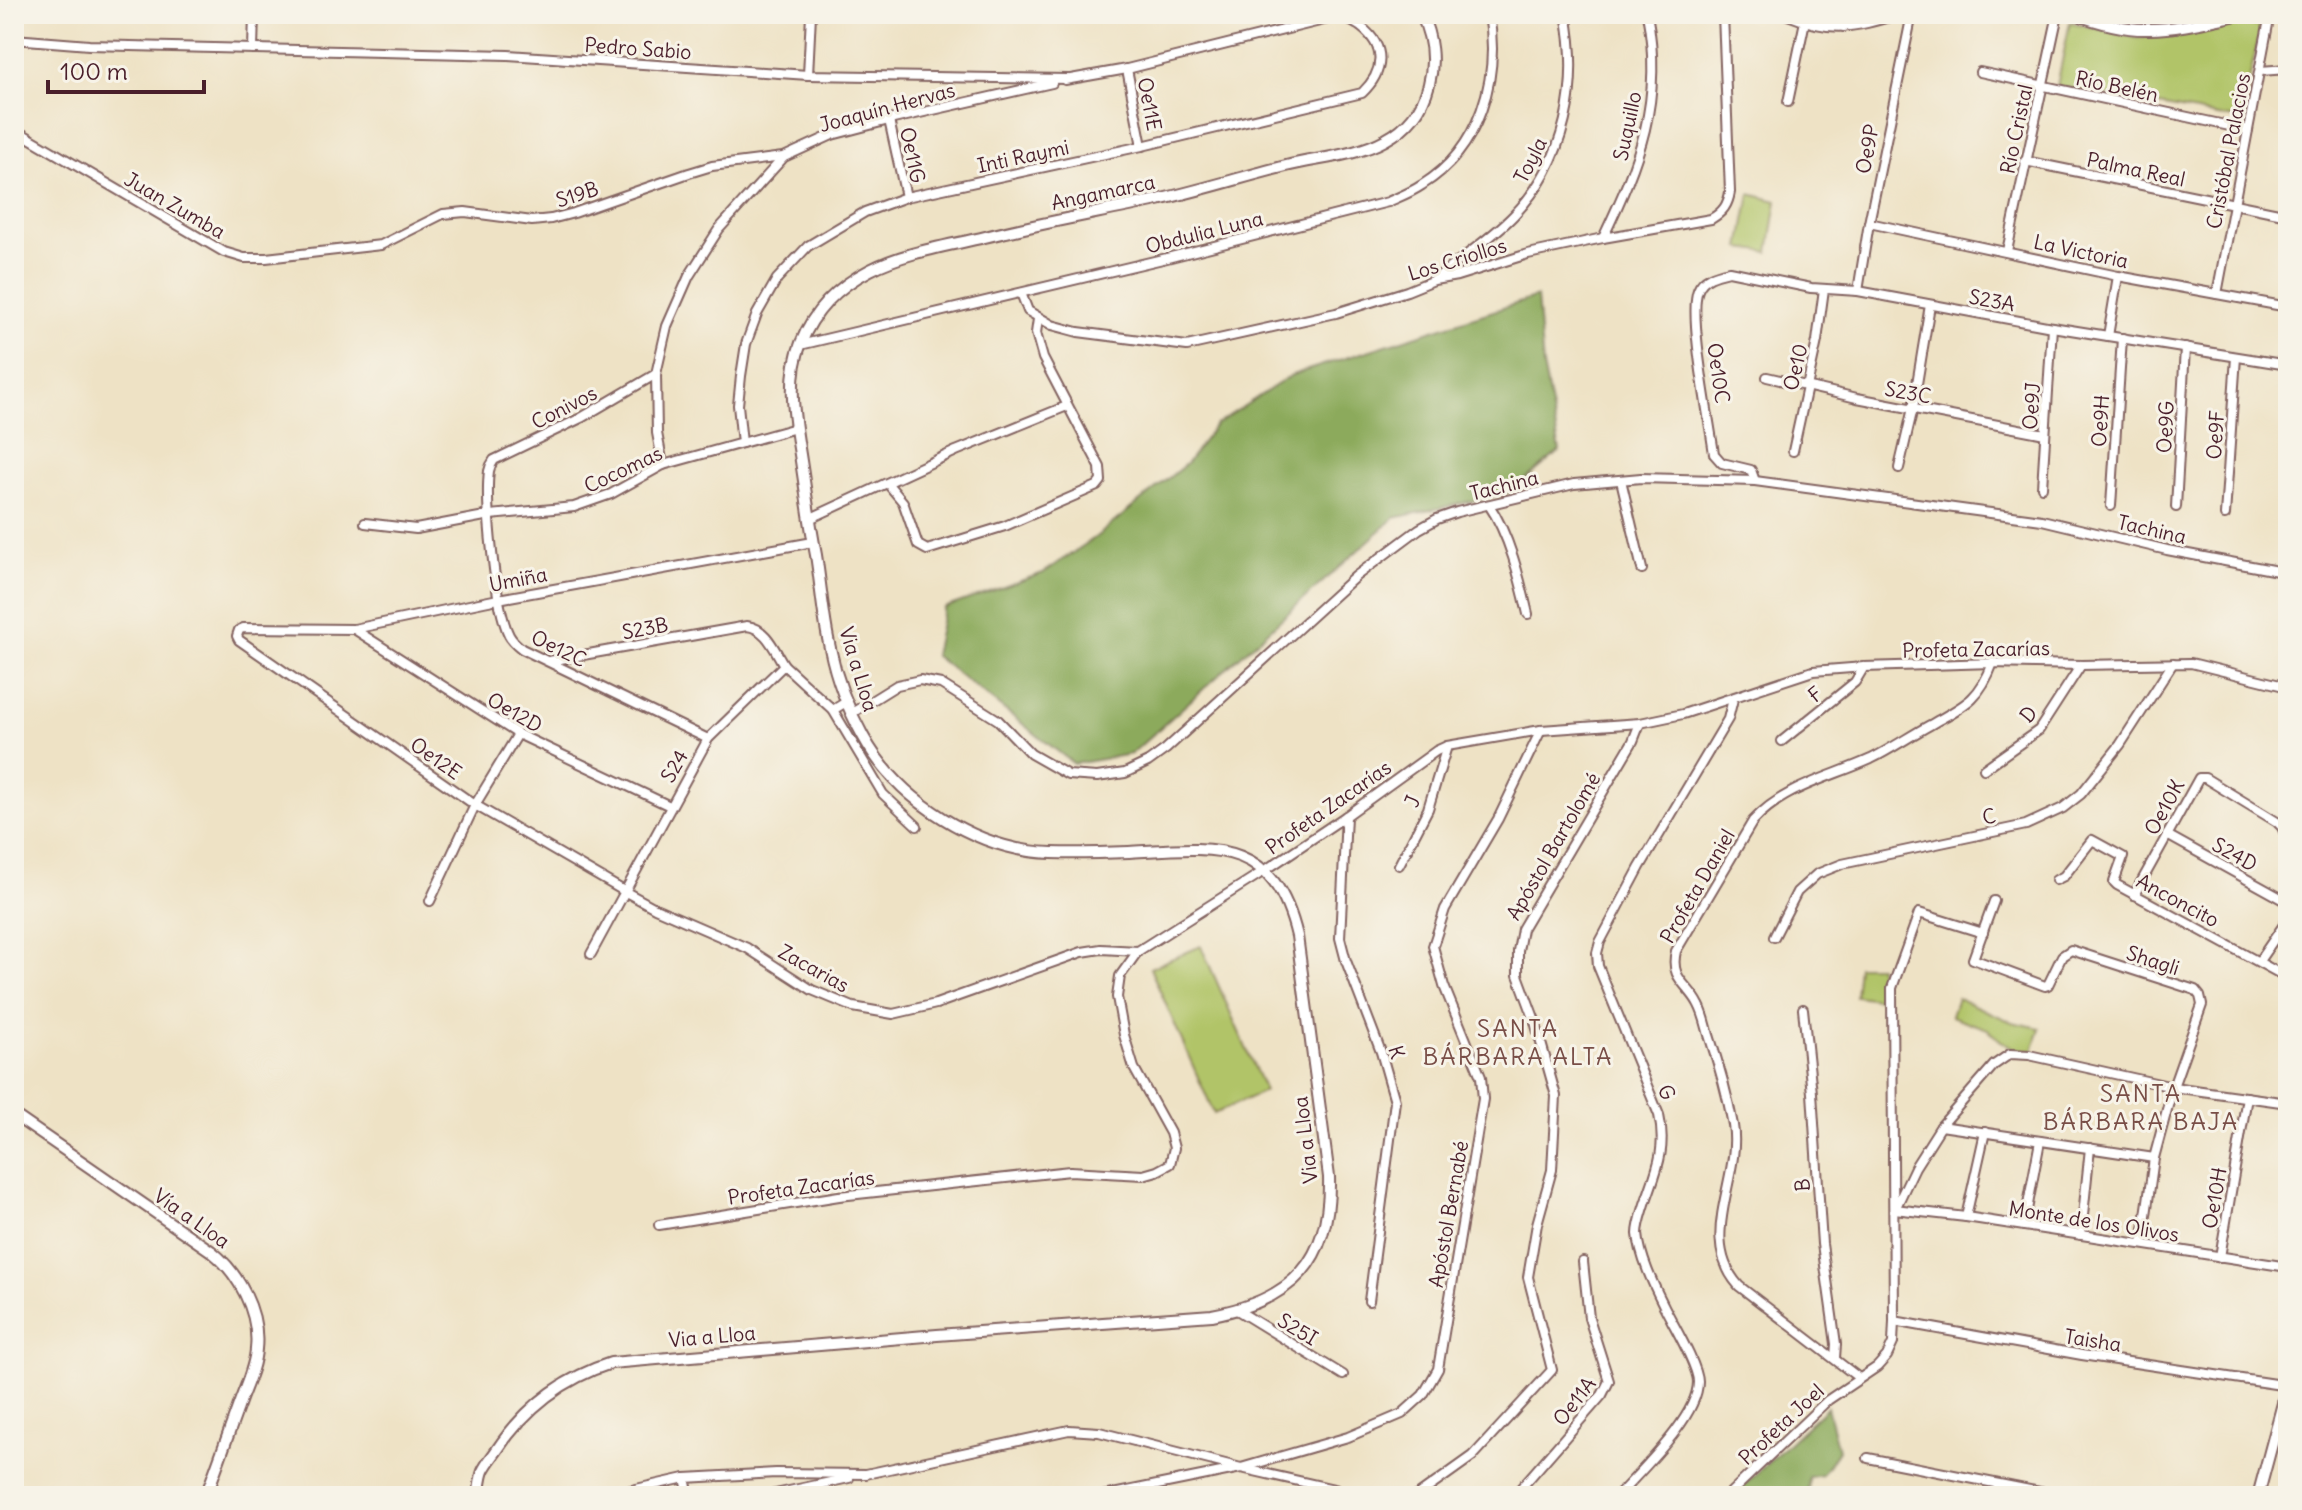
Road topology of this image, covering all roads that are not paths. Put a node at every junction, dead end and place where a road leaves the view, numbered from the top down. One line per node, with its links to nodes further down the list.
1 (254, 14): 20 (street)
2 (811, 14): 25 (street)
3 (1421, 14): 55 (street, Angamarca)
4 (1489, 14): 47 (street, Obdulia Luna)
5 (1566, 14): 43 (street, Toyla)
6 (1647, 14): 39 (street, Suquillo)
7 (1723, 14): 39 (street, Los Criollos)
8 (1788, 14): 17 (street)
9 (1845, 14): 18 (street)
10 (1896, 14): 18 (street)
11 (1912, 14): 38 (street, Oe9P)
12 (2058, 14): 27 (street, Río Cristal)
13 (2075, 14): 14 (street)
14 (2242, 14)
15 (2270, 14): 23 (street, Cristóbal Palacios)
16 (1339, 15): 21 (street, Joaquín Hervas); 32 (street, Inti Raymi)
17 (1805, 21): 18 (street); 28 (street)
18 (1844, 27)
19 (14, 39): 20 (street, Pedro Sabio)
20 (253, 49): 25 (street, Pedro Sabio)
21 (1127, 69): 26 (street, Joaquín Hervas); 32 (street, Oe11E)
22 (2288, 69): 23 (street)
23 (2260, 71): 31 (street, Cristóbal Palacios)
24 (1980, 72): 27 (street, Río Belén)
25 (808, 75): 26 (street, Pedro Sabio)
26 (1067, 79): 29 (street, Joaquín Hervas)
27 (2042, 86): 31 (street, Río Belén); 34 (street, Río Cristal)
28 (1788, 102)
29 (889, 120): 33 (street, Joaquín Hervas); 35 (street, Oe11G)
30 (14, 129): 40 (street, Juan Zumba)
31 (2248, 130): 36 (street, Cristóbal Palacios)
32 (1142, 146): 35 (street, Inti Raymi)
33 (784, 157): 40 (street, S19B); 59 (street, Joaquín Hervas)
34 (2025, 161): 36 (street, Palma Real); 41 (street, Río Cristal)
35 (906, 197): 66 (street, Inti Raymi)
36 (2233, 206): 37 (street, Palma Real); 48 (street, Cristóbal Palacios)
37 (2288, 215)
38 (1869, 223): 41 (street, La Victoria); 46 (street, Oe9P)
39 (1603, 238): 43 (street, Los Criollos)
40 (381, 245)
41 (2007, 251): 42 (street, La Victoria)
42 (2118, 276): 48 (street, La Victoria); 53 (street)
43 (1434, 280): 51 (street, Los Criollos)
44 (1824, 289): 45 (street, S23A); 46 (street, S23A); 61 (street, Oe10)
45 (1697, 291): 72 (street, Oe10C)
46 (1858, 291): 49 (street, S23A)
47 (1021, 293): 51 (street); 55 (street, Obdulia Luna)
48 (2217, 294): 50 (street, La Victoria)
49 (1930, 305): 52 (street, S23A); 63 (street)
50 (2288, 307)
51 (1038, 319): 62 (street)
52 (2052, 327): 53 (street, S23A); 65 (street, Oe9J)
53 (2108, 336): 54 (street, S23A)
54 (2122, 338): 56 (street, S23A); 76 (street, Oe9H)
55 (800, 345): 64 (street, Angamarca)
56 (2185, 348): 57 (street, S23A); 77 (street, Oe9G)
57 (2236, 357): 58 (street, S23A); 79 (street, Oe9F)
58 (2288, 365)
59 (656, 374): 68 (street, Joaquín Hervas); 69 (street, Conivos)
60 (1767, 377): 61 (street, S23C)
61 (1806, 387): 63 (street, S23C); 67 (street, Oe10)
62 (1067, 406): 73 (street); 73 (street)
63 (1913, 408): 65 (street, S23C); 70 (street)
64 (796, 428): 66 (street, Cocomas); 80 (street, Via a Lloa)
65 (2045, 434): 74 (street, Oe9J)
66 (742, 443): 68 (street, Cocomas)
67 (1793, 451)
68 (663, 465): 78 (street, Cocomas)
69 (489, 468): 78 (street, Oe12C)
70 (1899, 468)
71 (1621, 480): 72 (street, Tachina); 75 (street, Tachina); 83 (street)
72 (1755, 481): 84 (street, Tachina)
73 (888, 484): 80 (street)
74 (2042, 487)
75 (1489, 505): 86 (street); 99 (street, Tachina)
76 (2111, 506)
77 (2176, 507)
78 (490, 515): 81 (street, Cocomas); 85 (street, Oe12C)
79 (2225, 515)
80 (809, 519): 82 (street, Via a Lloa)
81 (365, 523)
82 (813, 542): 85 (street, Umiña); 97 (street, Via a Lloa)
83 (1642, 569)
84 (2288, 573)
85 (498, 599): 87 (street, Umiña); 89 (street, Oe12C)
86 (1528, 614)
87 (354, 629): 88 (street, Umiña); 102 (street, Oe12D)
88 (239, 640): 107 (street, Oe12E)
89 (549, 661): 92 (street, S23B); 103 (street, Oe12C)
90 (1993, 663): 93 (street, Profeta Zacarías); 94 (street, Profeta Zacarías); 150 (street, Profeta Daniel)
91 (2173, 663): 93 (street, Profeta Zacarías); 95 (street, Profeta Zacarías); 123 (street, C)
92 (784, 665): 98 (street); 103 (street, S24)
93 (2081, 665): 106 (street, D)
94 (1864, 667): 96 (street, Profeta Zacarías); 104 (street, F)
95 (2288, 687)
96 (1733, 699): 100 (street, Profeta Zacarías); 159 (street, G)
97 (846, 702): 98 (street); 99 (street, Via a Lloa)
98 (833, 710): 110 (street)
99 (852, 713): 114 (street, Via a Lloa)
100 (1640, 723): 101 (street, Profeta Zacarías); 169 (street, Apóstol Bartolomé)
101 (1541, 730): 105 (street, Profeta Zacarías); 156 (street, Apóstol Bernabé)
102 (518, 734): 107 (street); 108 (street, Oe12D)
103 (708, 739): 108 (street, S24)
104 (1782, 741)
105 (1447, 746): 109 (street, Profeta Zacarías); 113 (street, J)
106 (1984, 769)
107 (475, 805): 116 (street, Oe12E); 118 (street)
108 (670, 806): 116 (street, S24)
109 (1346, 816): 114 (street, Profeta Zacarías); 147 (street, K)
110 (917, 826)
111 (2167, 835): 112 (street, Oe10K); 117 (street, Oe10K); 120 (street, S24D)
112 (2288, 840)
113 (1399, 865)
114 (1264, 871): 124 (street, Profeta Zacarías); 148 (street, Via a Lloa)
115 (2056, 880): 117 (street, Anconcito)
116 (624, 891): 124 (street, Zacarias); 125 (street, S24)
117 (2134, 895): 126 (street, Anconcito)
118 (430, 901)
119 (1994, 901): 122 (street, Shagli)
120 (2288, 902)
121 (2288, 919): 126 (street)
122 (1983, 933): 129 (street, Shagli); 138 (street, Profeta Joel)
123 (1774, 937)
124 (1138, 951): 140 (street, Profeta Zacarías)
125 (591, 954)
126 (2259, 961): 127 (street, Anconcito)
127 (2288, 978)
128 (1803, 1009): 150 (street, B)
129 (2173, 1087): 130 (street); 133 (street); 137 (street, Shagli)
130 (2247, 1097): 131 (street); 144 (street, Oe10H)
131 (2288, 1103)
132 (14, 1115): 162 (street, Vía a Lloa)
133 (1941, 1126): 134 (street); 138 (street)
134 (1985, 1132): 135 (street); 139 (street)
135 (2040, 1141): 136 (street); 141 (street)
136 (2090, 1148): 137 (street); 142 (street)
137 (2154, 1158): 143 (street, Shagli)
138 (1894, 1209): 139 (street, Monte de los Olivos); 149 (street, Profeta Joel)
139 (1966, 1217): 141 (street, Monte de los Olivos)
140 (659, 1225)
141 (2024, 1226): 142 (street, Monte de los Olivos)
142 (2081, 1235): 143 (street, Monte de los Olivos)
143 (2142, 1244): 144 (street, Monte de los Olivos)
144 (2220, 1257): 146 (street, Monte de los Olivos)
145 (1583, 1262): 170 (street, Oe11A)
146 (2288, 1267)
147 (1369, 1301)
148 (1237, 1310): 152 (street, S25I); 163 (street, Via a Lloa)
149 (1894, 1321): 153 (street, Profeta Joel); 154 (street, Taisha)
150 (1835, 1358): 153 (street, Profeta Daniel)
151 (2288, 1368): 154 (street)
152 (1343, 1375)
153 (1859, 1378): 160 (street, Profeta Joel)
154 (2287, 1386): 174 (street)
155 (1868, 1458): 161 (street)
156 (1241, 1468): 157 (street); 167 (street, Apóstol Bernabé); 168 (street)
157 (866, 1474): 158 (street); 166 (street)
158 (685, 1478): 164 (street); 165 (street)
159 (1626, 1491): 171 (street, G)
160 (1735, 1492): 172 (street, Profeta Joel)
161 (2046, 1494): 173 (street)
162 (206, 1496)
163 (478, 1496)
164 (610, 1496)
165 (689, 1496)
166 (766, 1496)
167 (1103, 1496)
168 (1365, 1496)
169 (1417, 1496)
170 (1514, 1496)
171 (1618, 1496)
172 (1727, 1496)
173 (2060, 1496)
174 (2258, 1496)

